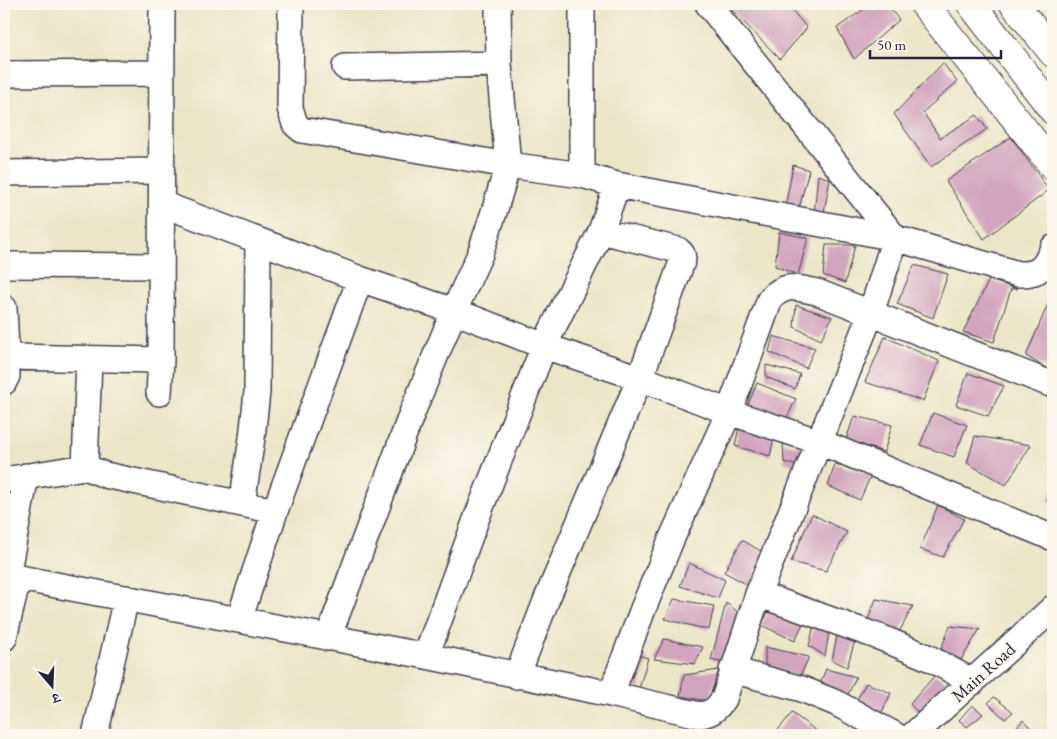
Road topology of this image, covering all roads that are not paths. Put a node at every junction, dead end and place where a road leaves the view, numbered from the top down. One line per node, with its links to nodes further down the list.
1 (162, 4): 12 (street)
2 (291, 4): 15 (street)
3 (498, 4): 10 (street)
4 (582, 4): 19 (street)
5 (708, 4): 23 (street)
6 (924, 4): 16 (main road)
7 (971, 4): 14 (main road)
8 (1023, 7): 9 (main road)
9 (1053, 53)
10 (499, 64): 11 (street); 15 (street)
11 (345, 67)
12 (161, 73): 13 (street); 17 (street)
13 (4, 74)
14 (1053, 110)
15 (508, 165): 19 (street); 30 (street)
16 (1053, 166)
17 (161, 171): 18 (street); 21 (street)
18 (4, 173)
19 (582, 175): 20 (street)
20 (617, 185): 22 (street); 23 (street)
21 (162, 204): 24 (street); 27 (street)
22 (601, 231): 32 (street); 36 (street)
23 (895, 238): 25 (street); 31 (street)
24 (258, 241): 28 (street); 44 (street)
25 (1053, 248)
26 (4, 265): 27 (street)
27 (161, 266): 35 (street)
28 (360, 279): 30 (street); 45 (street)
29 (4, 308): 33 (street)
30 (454, 311): 32 (street); 53 (street)
31 (871, 313): 38 (street); 40 (street); 41 (street)
32 (544, 346): 36 (street); 54 (street)
33 (6, 357): 34 (street); 37 (street)
34 (89, 358): 35 (street); 42 (street)
35 (161, 360): 39 (street)
36 (640, 378): 40 (street); 56 (street)
37 (4, 382)
38 (1053, 385)
39 (160, 394)
40 (729, 412): 41 (street); 58 (street)
41 (820, 442): 46 (street); 48 (street)
42 (85, 467): 43 (street); 44 (street)
43 (15, 478): 47 (street)
44 (242, 504): 45 (street)
45 (276, 511): 51 (street)
46 (1053, 538)
47 (10, 576): 49 (street); 52 (street)
48 (758, 594): 55 (street); 57 (street)
49 (126, 598): 51 (street); 59 (street)
50 (1053, 608): 57 (street, Main Road)
51 (239, 620): 53 (street)
52 (4, 638)
53 (328, 638): 54 (street)
54 (426, 656): 56 (street)
55 (732, 670): 58 (street); 60 (street)
56 (517, 676): 58 (street)
57 (973, 682): 61 (street, Main Road)
58 (610, 694)
59 (95, 735)
60 (895, 735)
61 (913, 735)

